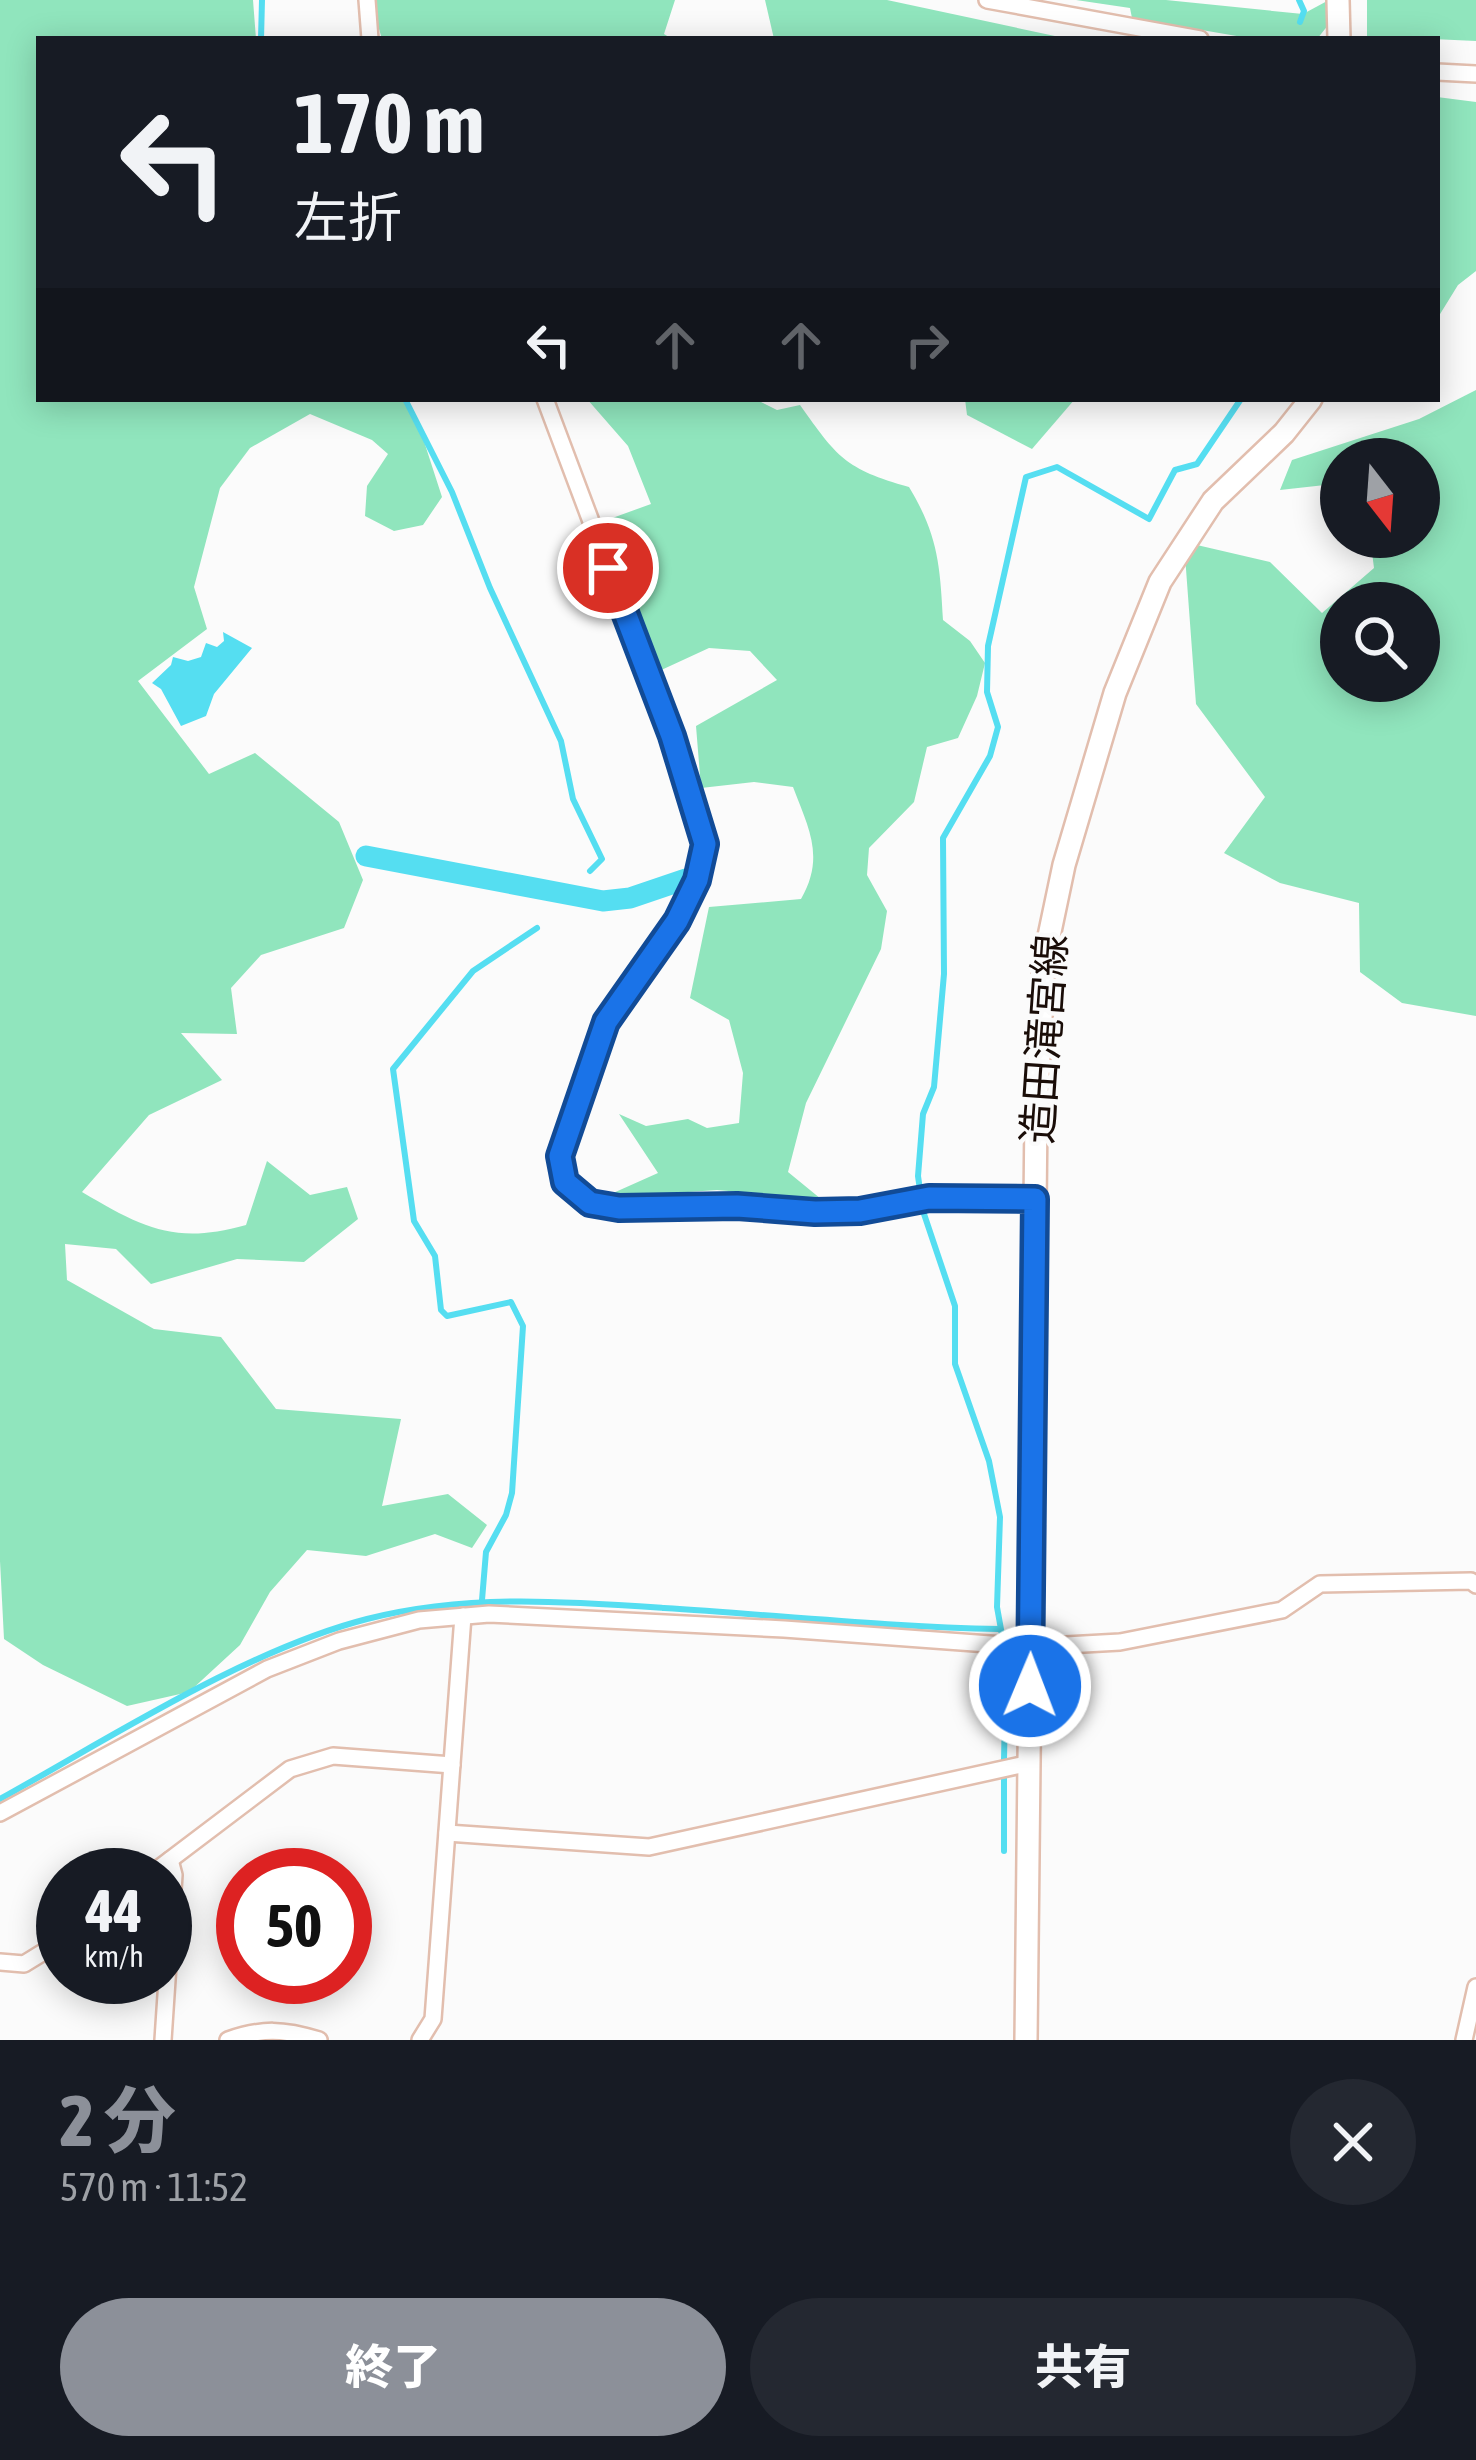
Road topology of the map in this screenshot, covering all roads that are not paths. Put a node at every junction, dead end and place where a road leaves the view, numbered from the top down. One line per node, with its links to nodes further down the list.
1 (367, 0): 4 (street)
2 (987, 0): 5 (street)
3 (1338, 0): 6 (main road)
4 (370, 36)
5 (1184, 36)
6 (1339, 36)
7 (1440, 71): 8 (street)
8 (1476, 74)
9 (545, 402): 11 (street)
10 (1309, 402): 11 (main road, 造田滝宮線)
11 (1035, 1199): 14 (main road, 造田滝宮線)
12 (1476, 1585): 14 (street)
13 (463, 1616): 14 (street); 16 (street); 17 (street)
14 (1030, 1647): 15 (main road, 造田滝宮線)
15 (1030, 1763): 18 (street); 28 (main road, 造田滝宮線)
16 (452, 1766): 18 (street); 19 (street)
17 (0, 1813)
18 (447, 1833): 27 (street)
19 (186, 1848)
20 (36, 1957): 21 (street)
21 (0, 1962)
22 (1476, 1987): 29 (street)
23 (166, 2004): 24 (street)
24 (164, 2040)
25 (228, 2040): 26 (street)
26 (319, 2040)
27 (419, 2040)
28 (1026, 2040)
29 (1464, 2040)

